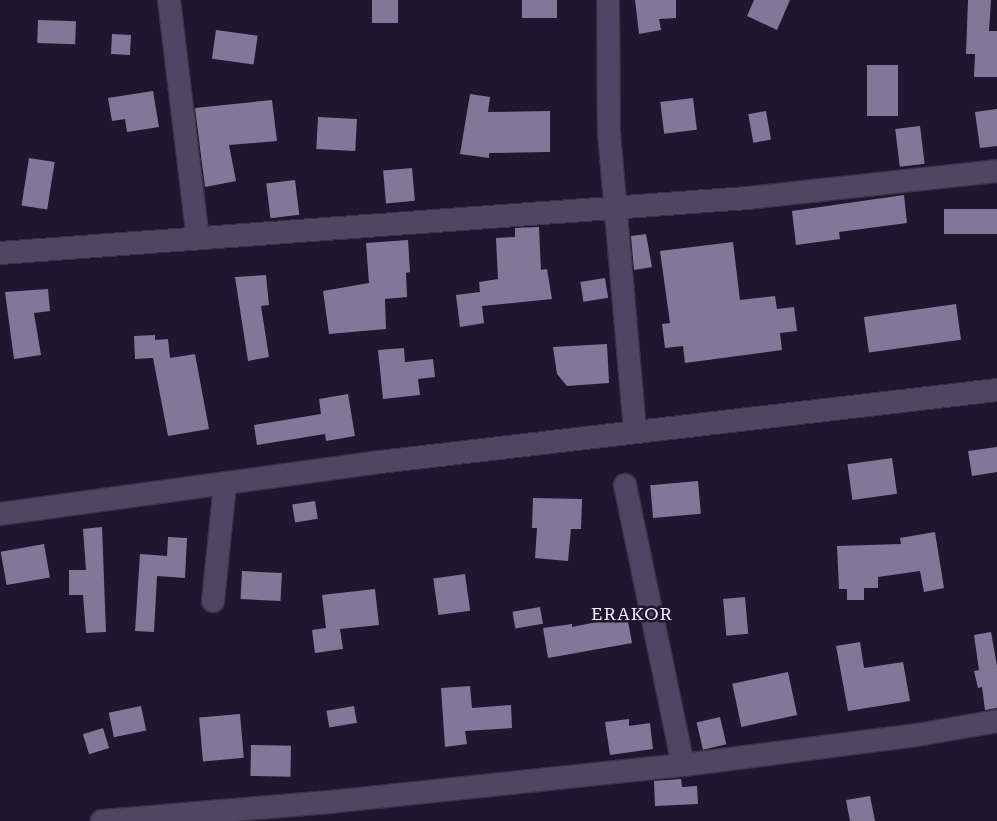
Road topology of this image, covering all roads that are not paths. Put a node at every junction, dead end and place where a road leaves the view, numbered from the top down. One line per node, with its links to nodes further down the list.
1 (169, 0): 5 (street)
2 (608, 0): 4 (street)
3 (997, 171): 4 (street)
4 (617, 206): 5 (street); 8 (street)
5 (198, 238): 6 (street)
6 (0, 253)
7 (997, 390): 8 (street)
8 (635, 431): 9 (street)
9 (226, 484): 11 (street); 12 (street)
10 (625, 485): 14 (street)
11 (0, 514)
12 (212, 601)
13 (997, 721): 14 (street)
14 (683, 766): 15 (street)
15 (102, 821)

